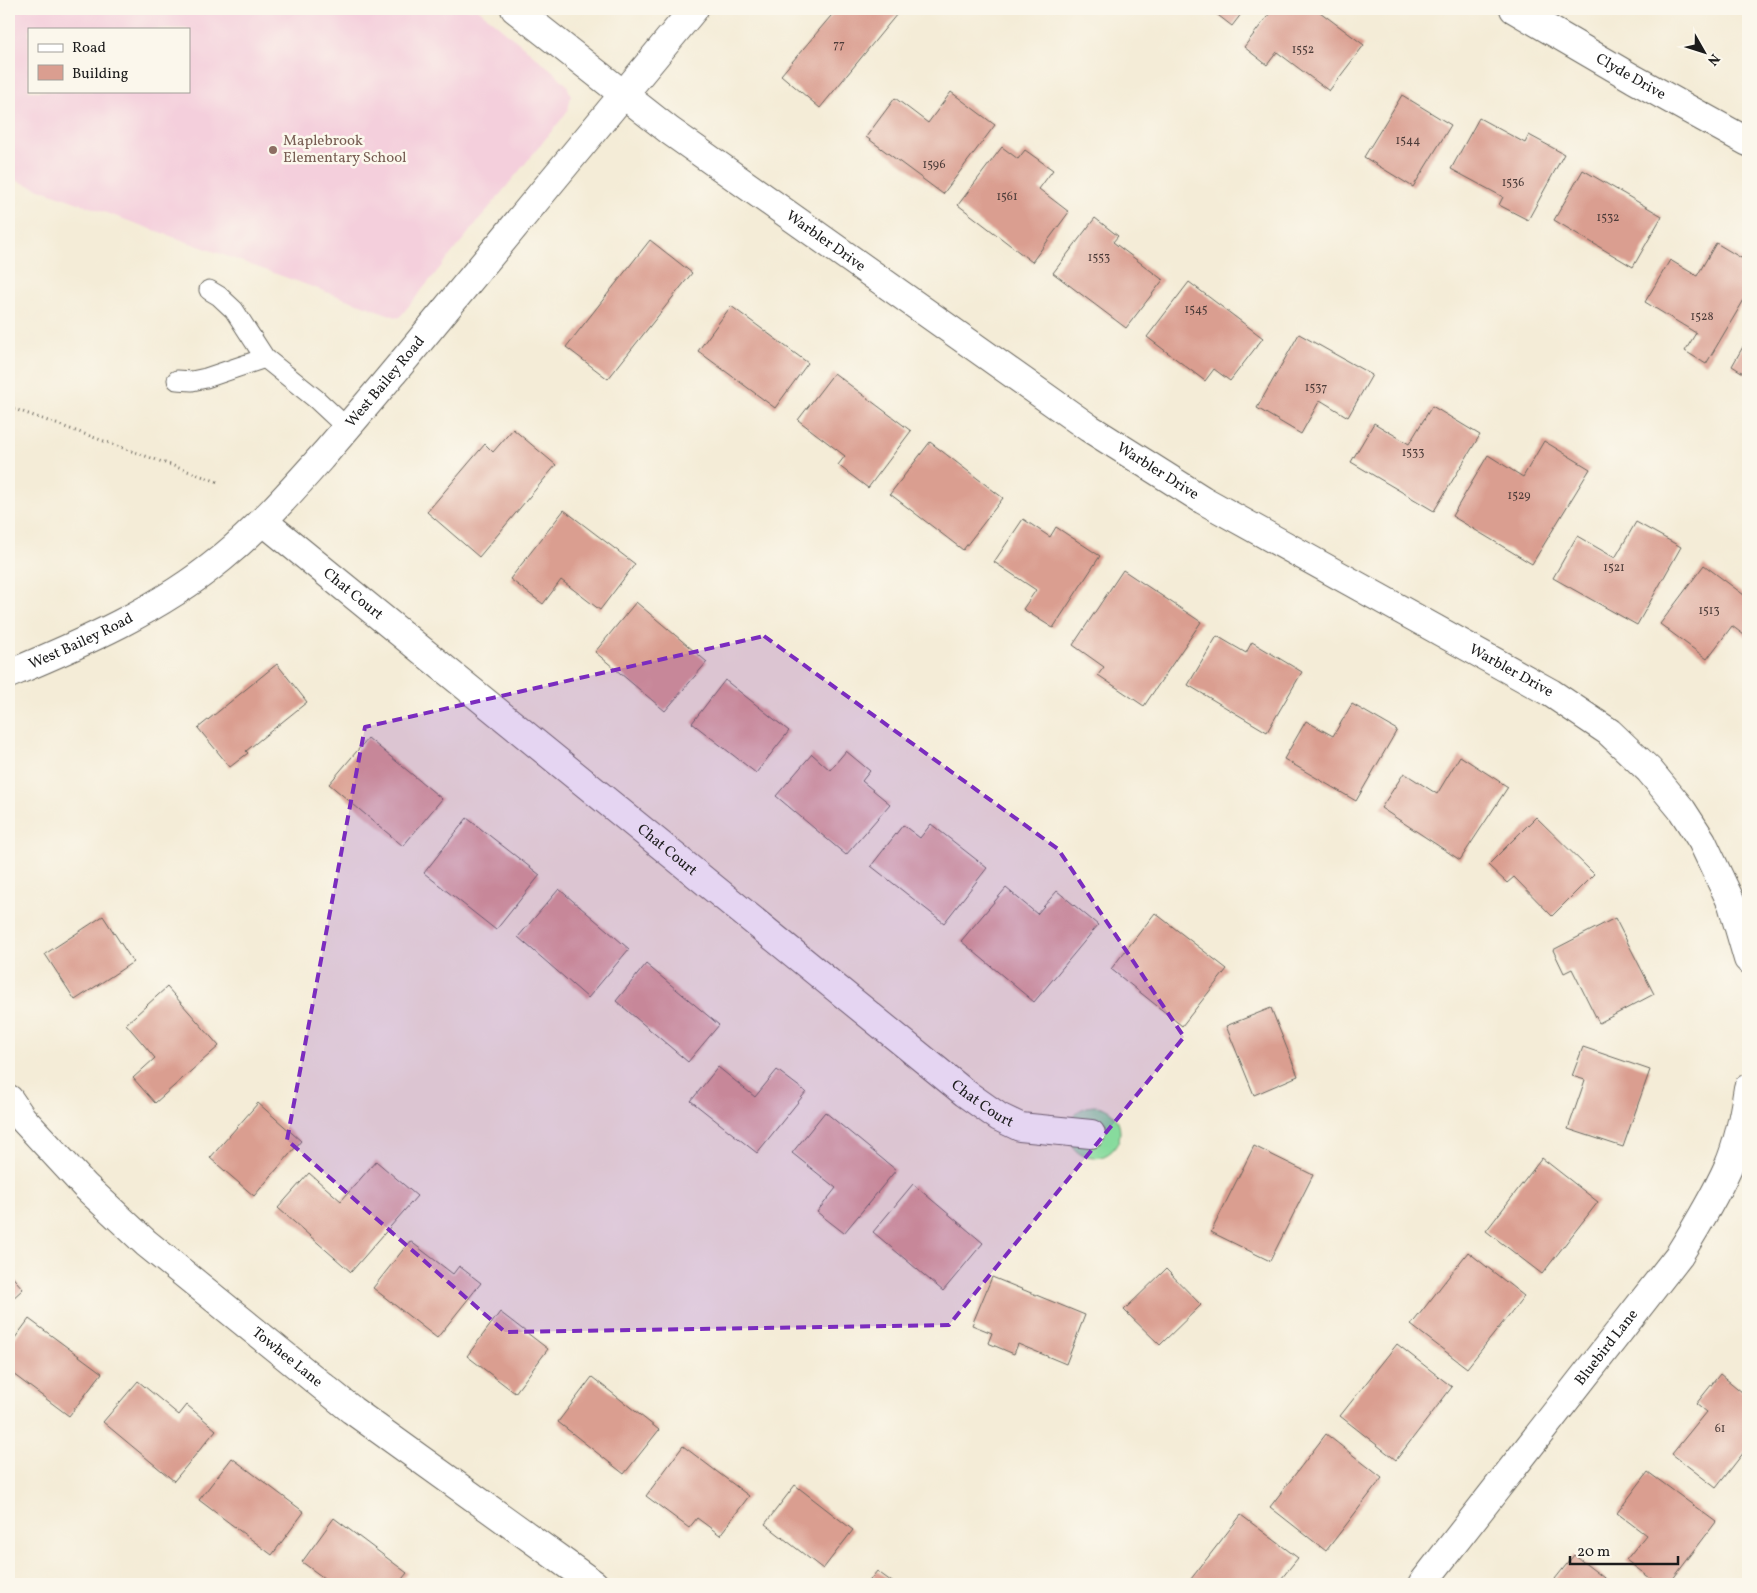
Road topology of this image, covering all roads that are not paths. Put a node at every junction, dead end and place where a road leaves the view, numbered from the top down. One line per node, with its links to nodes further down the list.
1 (515, 9): 4 (street, Warbler Drive)
2 (694, 9): 4 (street, West Bailey Road)
3 (1514, 9): 5 (street, Clyde Drive)
4 (624, 94): 9 (street, West Bailey Road); 12 (street, Warbler Drive)
5 (1748, 142)
6 (209, 290): 7 (lane)
7 (264, 358): 8 (lane); 9 (lane)
8 (177, 380)
9 (347, 428): 10 (street, West Bailey Road)
10 (263, 521): 11 (street, West Bailey Road); 15 (street, Chat Court)
11 (9, 674)
12 (1748, 959)
13 (1748, 1088): 17 (street, Bluebird Lane)
14 (9, 1099): 16 (street, Towhee Lane)
15 (1091, 1134)
16 (594, 1584)
17 (1422, 1584)

